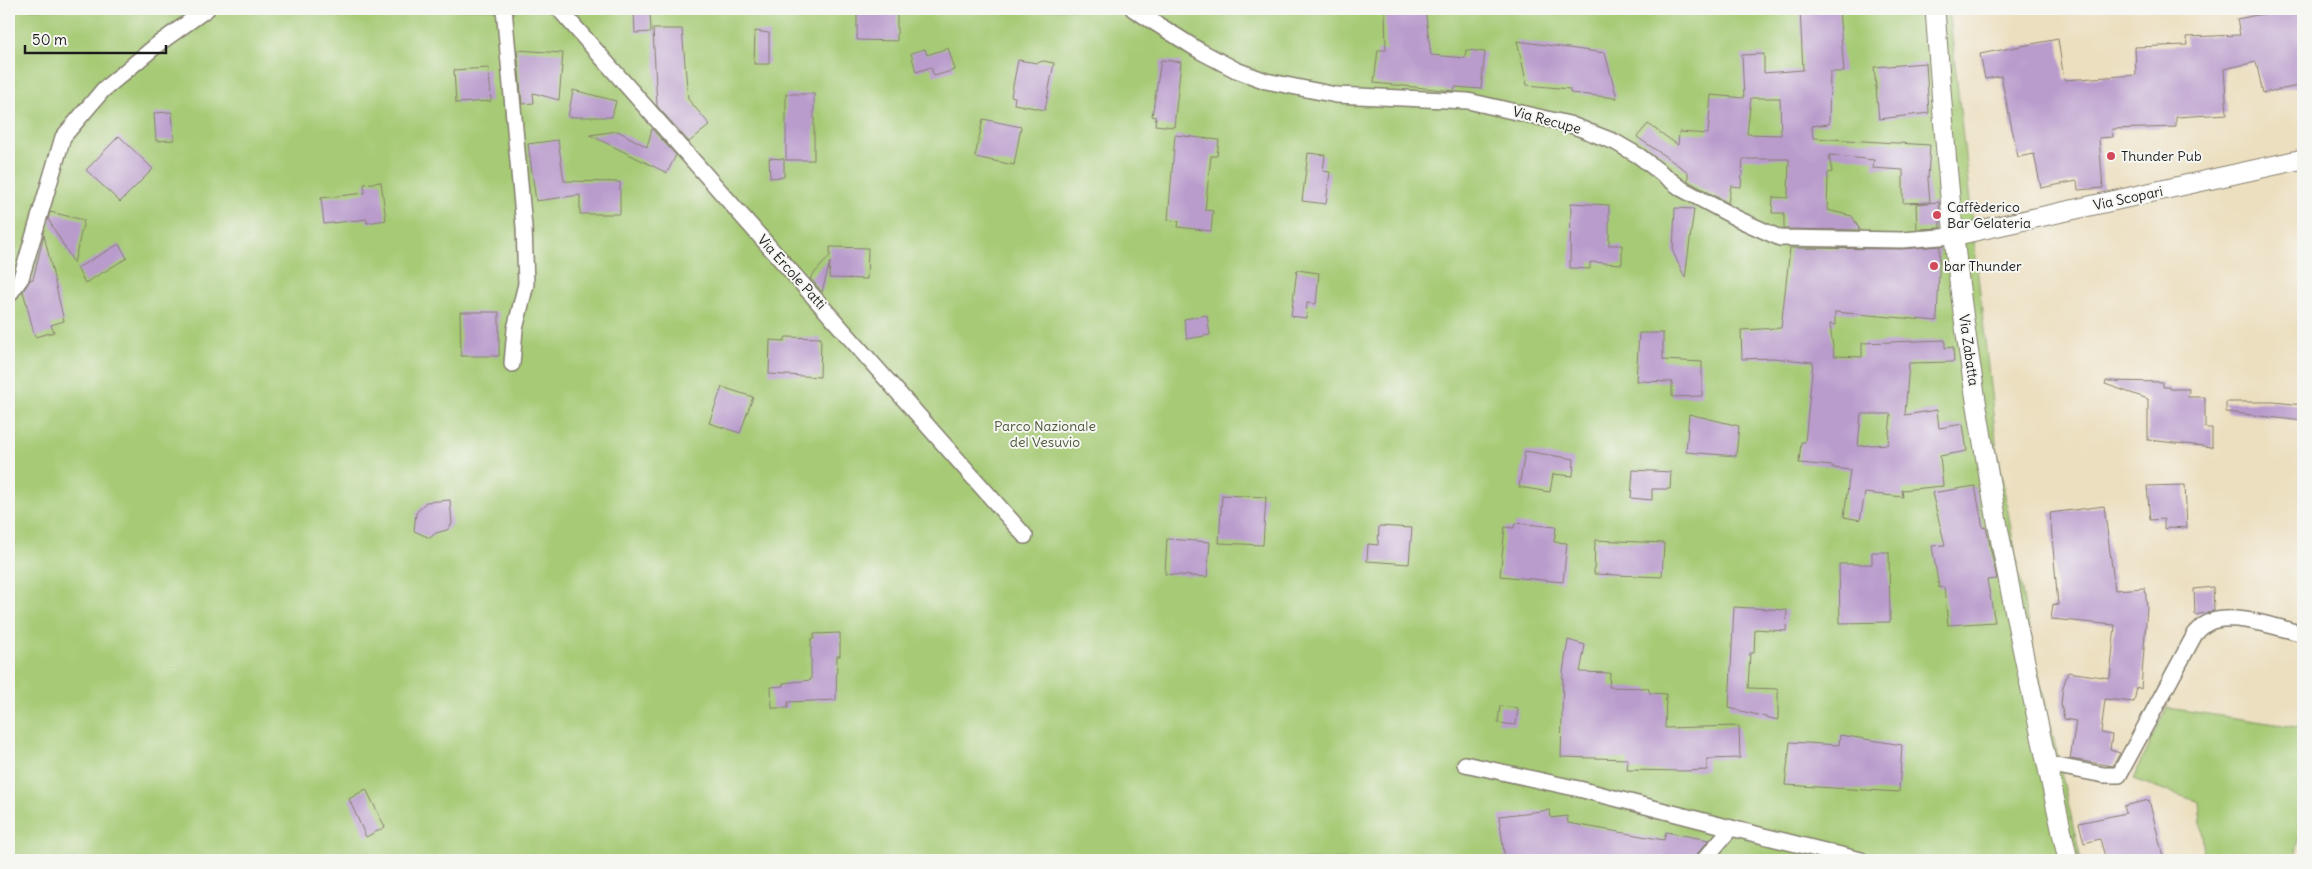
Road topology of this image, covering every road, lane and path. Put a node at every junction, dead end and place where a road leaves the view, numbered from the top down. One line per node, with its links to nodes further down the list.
1 (207, 9): 8 (street)
2 (504, 9): 9 (street)
3 (559, 9): 10 (street, Via Ercole Patti)
4 (1133, 9): 7 (street, Via Recupe)
5 (1935, 9): 7 (street, Via Zabatta)
6 (2303, 159): 7 (street, Via Scopari)
7 (1953, 236): 13 (street, Via Zabatta)
8 (9, 295)
9 (512, 364)
10 (1026, 536)
11 (2303, 634): 13 (street)
12 (1465, 764): 14 (street)
13 (2047, 764): 17 (street, Via Zabatta)
14 (1732, 828): 15 (street); 16 (street)
15 (1704, 860)
16 (1861, 860)
17 (2068, 860)

